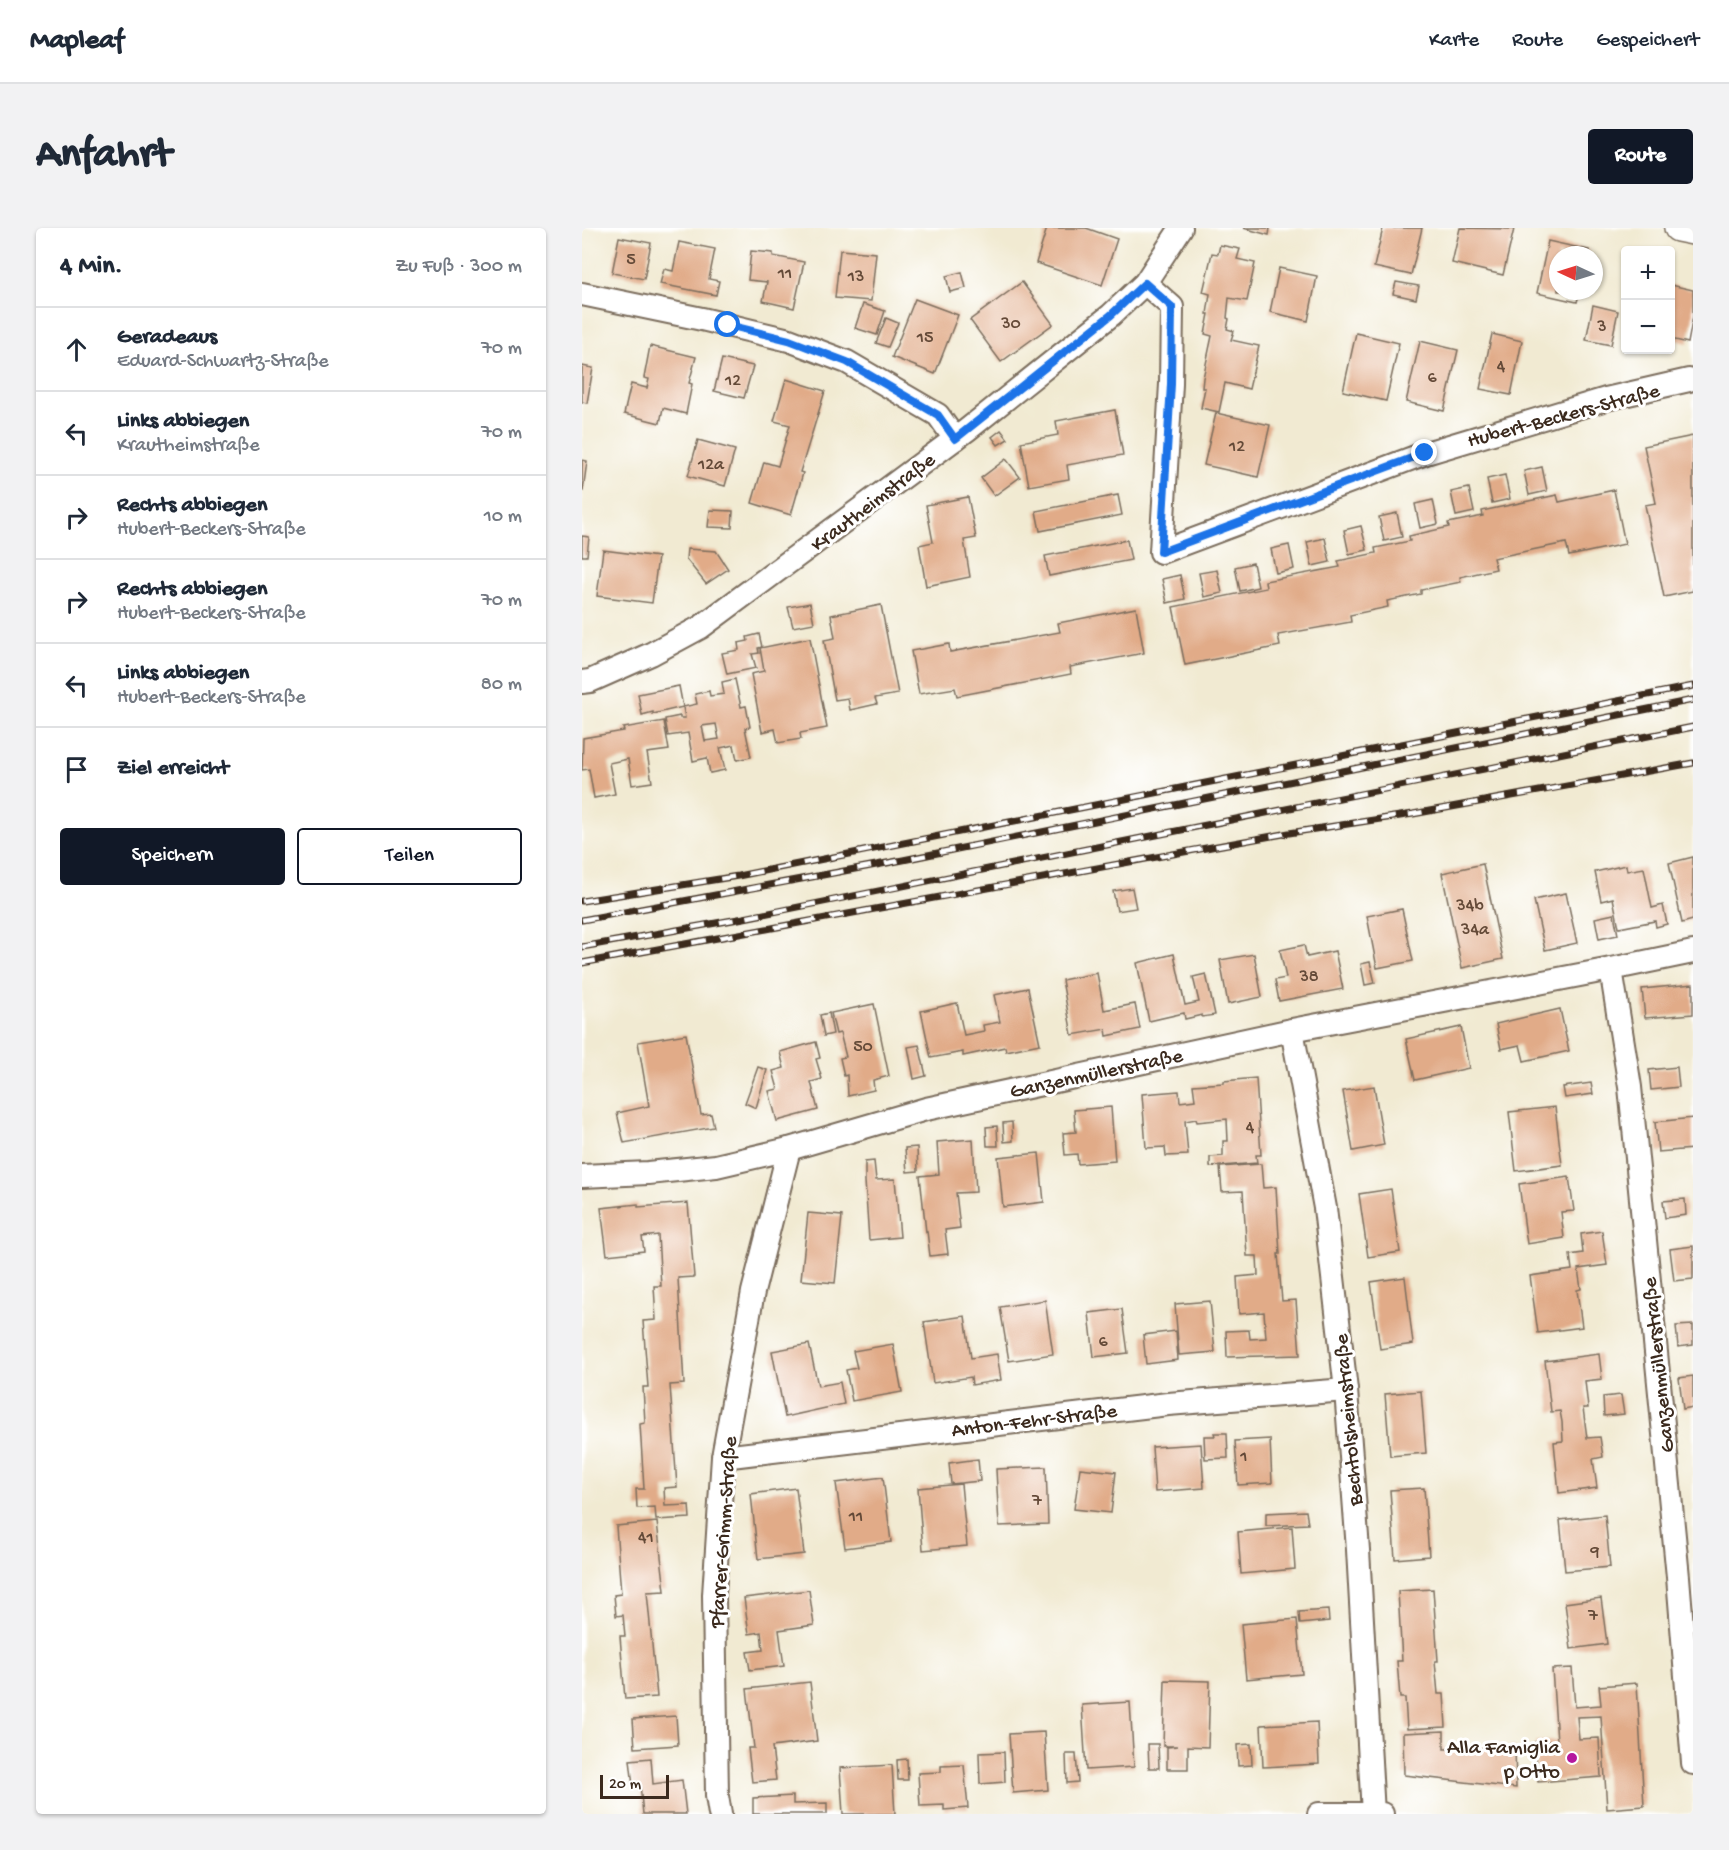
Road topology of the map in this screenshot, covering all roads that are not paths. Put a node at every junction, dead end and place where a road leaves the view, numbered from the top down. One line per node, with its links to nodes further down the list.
1 (1181, 228): 4 (street, Krautheimstraße)
2 (1678, 228): 3 (street)
3 (1693, 231)
4 (1145, 283): 6 (street, Hubert-Beckers-Straße); 7 (street, Krautheimstraße)
5 (582, 294): 7 (street)
6 (1689, 380)
7 (955, 439): 8 (street, Krautheimstraße)
8 (582, 682)
9 (1693, 952): 10 (street, Ganzenmüllerstraße)
10 (1611, 969): 11 (street, Ganzenmüllerstraße); 16 (street, Ganzenmüllerstraße)
11 (1292, 1030): 12 (street, Ganzenmüllerstraße); 14 (street, Bechtolsheimstraße)
12 (789, 1149): 13 (street, Ganzenmüllerstraße); 15 (street, Pfarrer-Grimm-Straße)
13 (582, 1176)
14 (1346, 1390): 15 (street, Anton-Fehr-Straße); 19 (street, Bechtolsheimstraße)
15 (723, 1457): 17 (street, Pfarrer-Grimm-Straße)
16 (1693, 1763)
17 (720, 1814)
18 (1319, 1814): 19 (street)
19 (1376, 1814)

